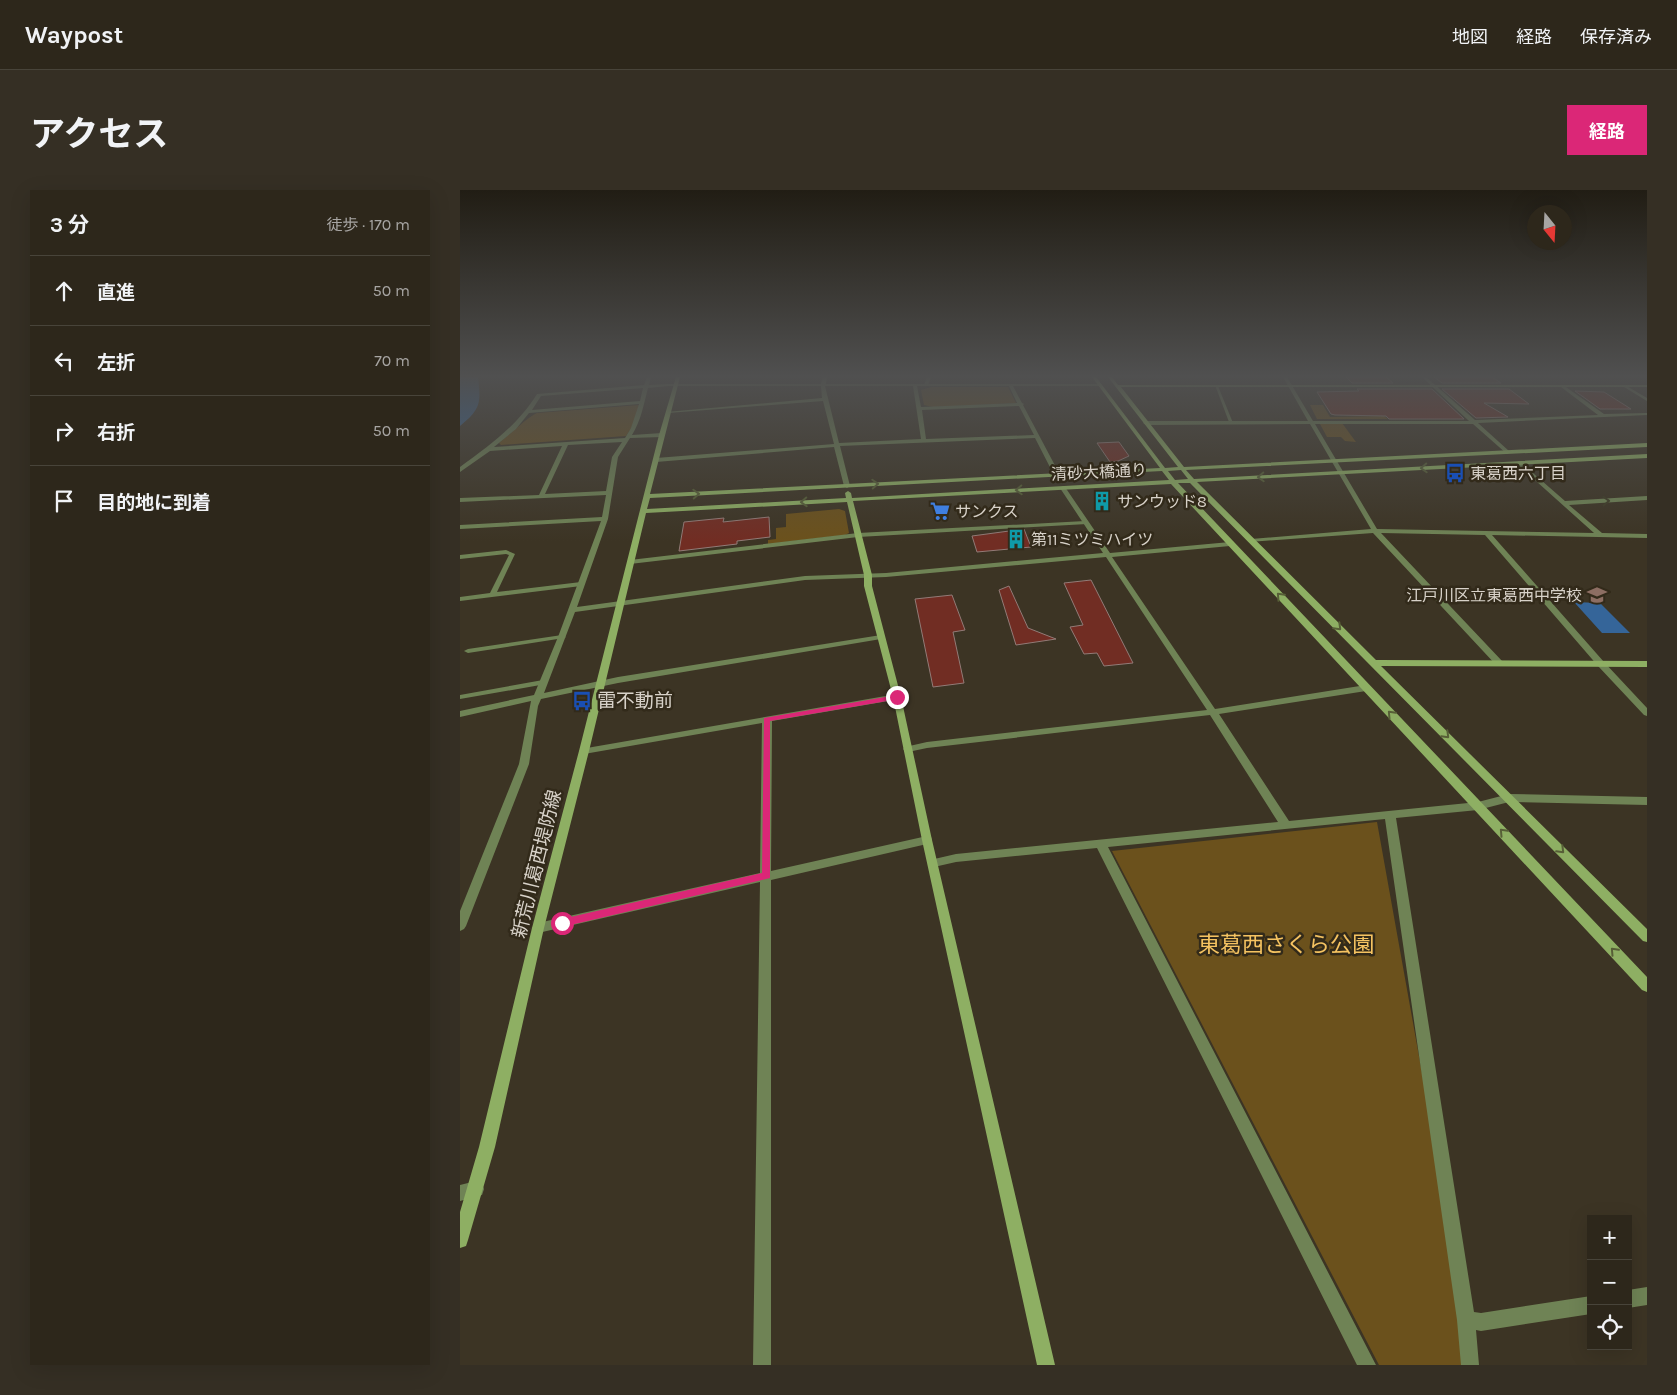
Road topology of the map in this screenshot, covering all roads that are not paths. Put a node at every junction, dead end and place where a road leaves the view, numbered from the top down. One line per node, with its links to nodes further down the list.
1 (509, 432): 17 (street)
2 (631, 432): 12 (street)
3 (834, 432): 15 (street)
4 (923, 432): 13 (street)
5 (1035, 432): 11 (street)
6 (1134, 432): 24 (street)
7 (1153, 432): 23 (street)
8 (1317, 432): 21 (street)
9 (1484, 432): 18 (street)
10 (662, 434): 12 (street); 20 (street, 新荒川葛西堤防線)
11 (1037, 436): 13 (street); 27 (street)
12 (626, 439): 14 (street); 32 (street)
13 (924, 440): 15 (street)
14 (566, 444): 17 (street); 33 (street)
15 (837, 445): 20 (street); 30 (street)
16 (1647, 445): 18 (street, 清砂大橋通り)
17 (488, 449): 25 (street)
18 (1507, 452): 21 (street, 清砂大橋通り)
19 (1647, 456): 22 (street, 清砂大橋通り)
20 (656, 460): 34 (street, 新荒川葛西堤防線)
21 (1334, 462): 23 (street, 清砂大橋通り); 26 (street)
22 (1519, 463): 26 (street, 清砂大橋通り, one-way to 26); 38 (street)
23 (1181, 468): 24 (street, 清砂大橋通り); 28 (street)
24 (1162, 469): 27 (street, 清砂大橋通り); 29 (street)
25 (460, 470)
26 (1340, 472): 28 (street, 清砂大橋通り, one-way to 28); 43 (street)
27 (1057, 475): 30 (street, 清砂大橋通り, one-way to 27)
28 (1192, 481): 29 (street, 清砂大橋通り); 48 (street)
29 (1173, 482): 31 (street, 清砂大橋通り); 49 (street)
30 (847, 486): 34 (street, 清砂大橋通り, one-way to 30); 36 (street)
31 (1063, 488): 36 (street, 清砂大橋通り, one-way to 36); 41 (street)
32 (610, 493): 33 (street); 40 (street)
33 (541, 496): 37 (street)
34 (647, 496): 39 (street, 新荒川葛西堤防線)
35 (1647, 498): 38 (street, one-way to 35)
36 (849, 499): 39 (street, 清砂大橋通り, one-way to 39); 45 (street)
37 (460, 500)
38 (1564, 503): 46 (street)
39 (643, 511): 52 (street, 新荒川葛西堤防線)
40 (605, 518): 42 (street); 54 (street)
41 (1085, 523): 45 (lane); 50 (street)
42 (460, 526)
43 (1375, 531): 44 (street); 48 (street); 63 (street)
44 (1487, 533): 46 (street); 64 (street)
45 (858, 535): 52 (lane); 53 (street)
46 (1600, 535): 47 (street)
47 (1647, 536)
48 (1251, 541): 62 (street, one-way to 62)
49 (1230, 544): 50 (street); 68 (street, one-way to 49)
50 (1108, 556): 53 (street); 72 (street)
51 (460, 557): 55 (lane)
52 (630, 562): 57 (street, 新荒川葛西堤防線)
53 (868, 575): 57 (street); 60 (street)
54 (581, 584): 55 (lane); 58 (street)
55 (492, 596): 56 (lane)
56 (460, 599)
57 (620, 603): 58 (street); 67 (street, 新荒川葛西堤防線)
58 (572, 610): 59 (street)
59 (562, 637): 61 (lane); 66 (street)
60 (881, 637): 67 (street); 71 (street)
61 (468, 651)
62 (1375, 663): 63 (street); 78 (street, one-way to 78)
63 (1500, 664): 64 (street)
64 (1601, 664): 65 (street); 73 (street)
65 (1647, 664)
66 (544, 682): 69 (lane); 70 (street)
67 (600, 683): 70 (street); 77 (street, 新荒川葛西堤防線)
68 (1366, 688): 72 (street); 80 (street, one-way to 68)
69 (460, 697)
70 (538, 697): 74 (street); 87 (street)
71 (897, 697): 75 (street); 76 (street)
72 (1213, 712): 76 (street); 82 (street)
73 (1647, 713)
74 (460, 714)
75 (767, 719): 77 (street); 86 (street)
76 (908, 749): 83 (street)
77 (584, 751): 88 (street, 新荒川葛西堤防線)
78 (1509, 798): 79 (street); 80 (street); 89 (street, one-way to 89)
79 (1647, 801)
80 (1478, 806): 81 (street); 90 (street, one-way to 80)
81 (1390, 816): 82 (street); 97 (street)
82 (1285, 824): 84 (street)
83 (927, 840): 85 (street); 86 (street)
84 (1101, 844): 85 (street); 100 (street)
85 (934, 863): 99 (street)
86 (767, 875): 88 (street); 98 (street)
87 (460, 926)
88 (538, 928): 91 (street, 新荒川葛西堤防線)
89 (1647, 937)
90 (1647, 986)
91 (476, 1189): 92 (street); 93 (street, 新荒川葛西堤防線)
92 (460, 1193)
93 (460, 1240)
94 (1647, 1296): 95 (street)
95 (1632, 1298)
96 (1587, 1306): 97 (street)
97 (1466, 1320): 101 (street)
98 (762, 1365)
99 (1046, 1365)
100 (1367, 1365)
101 (1470, 1365)

